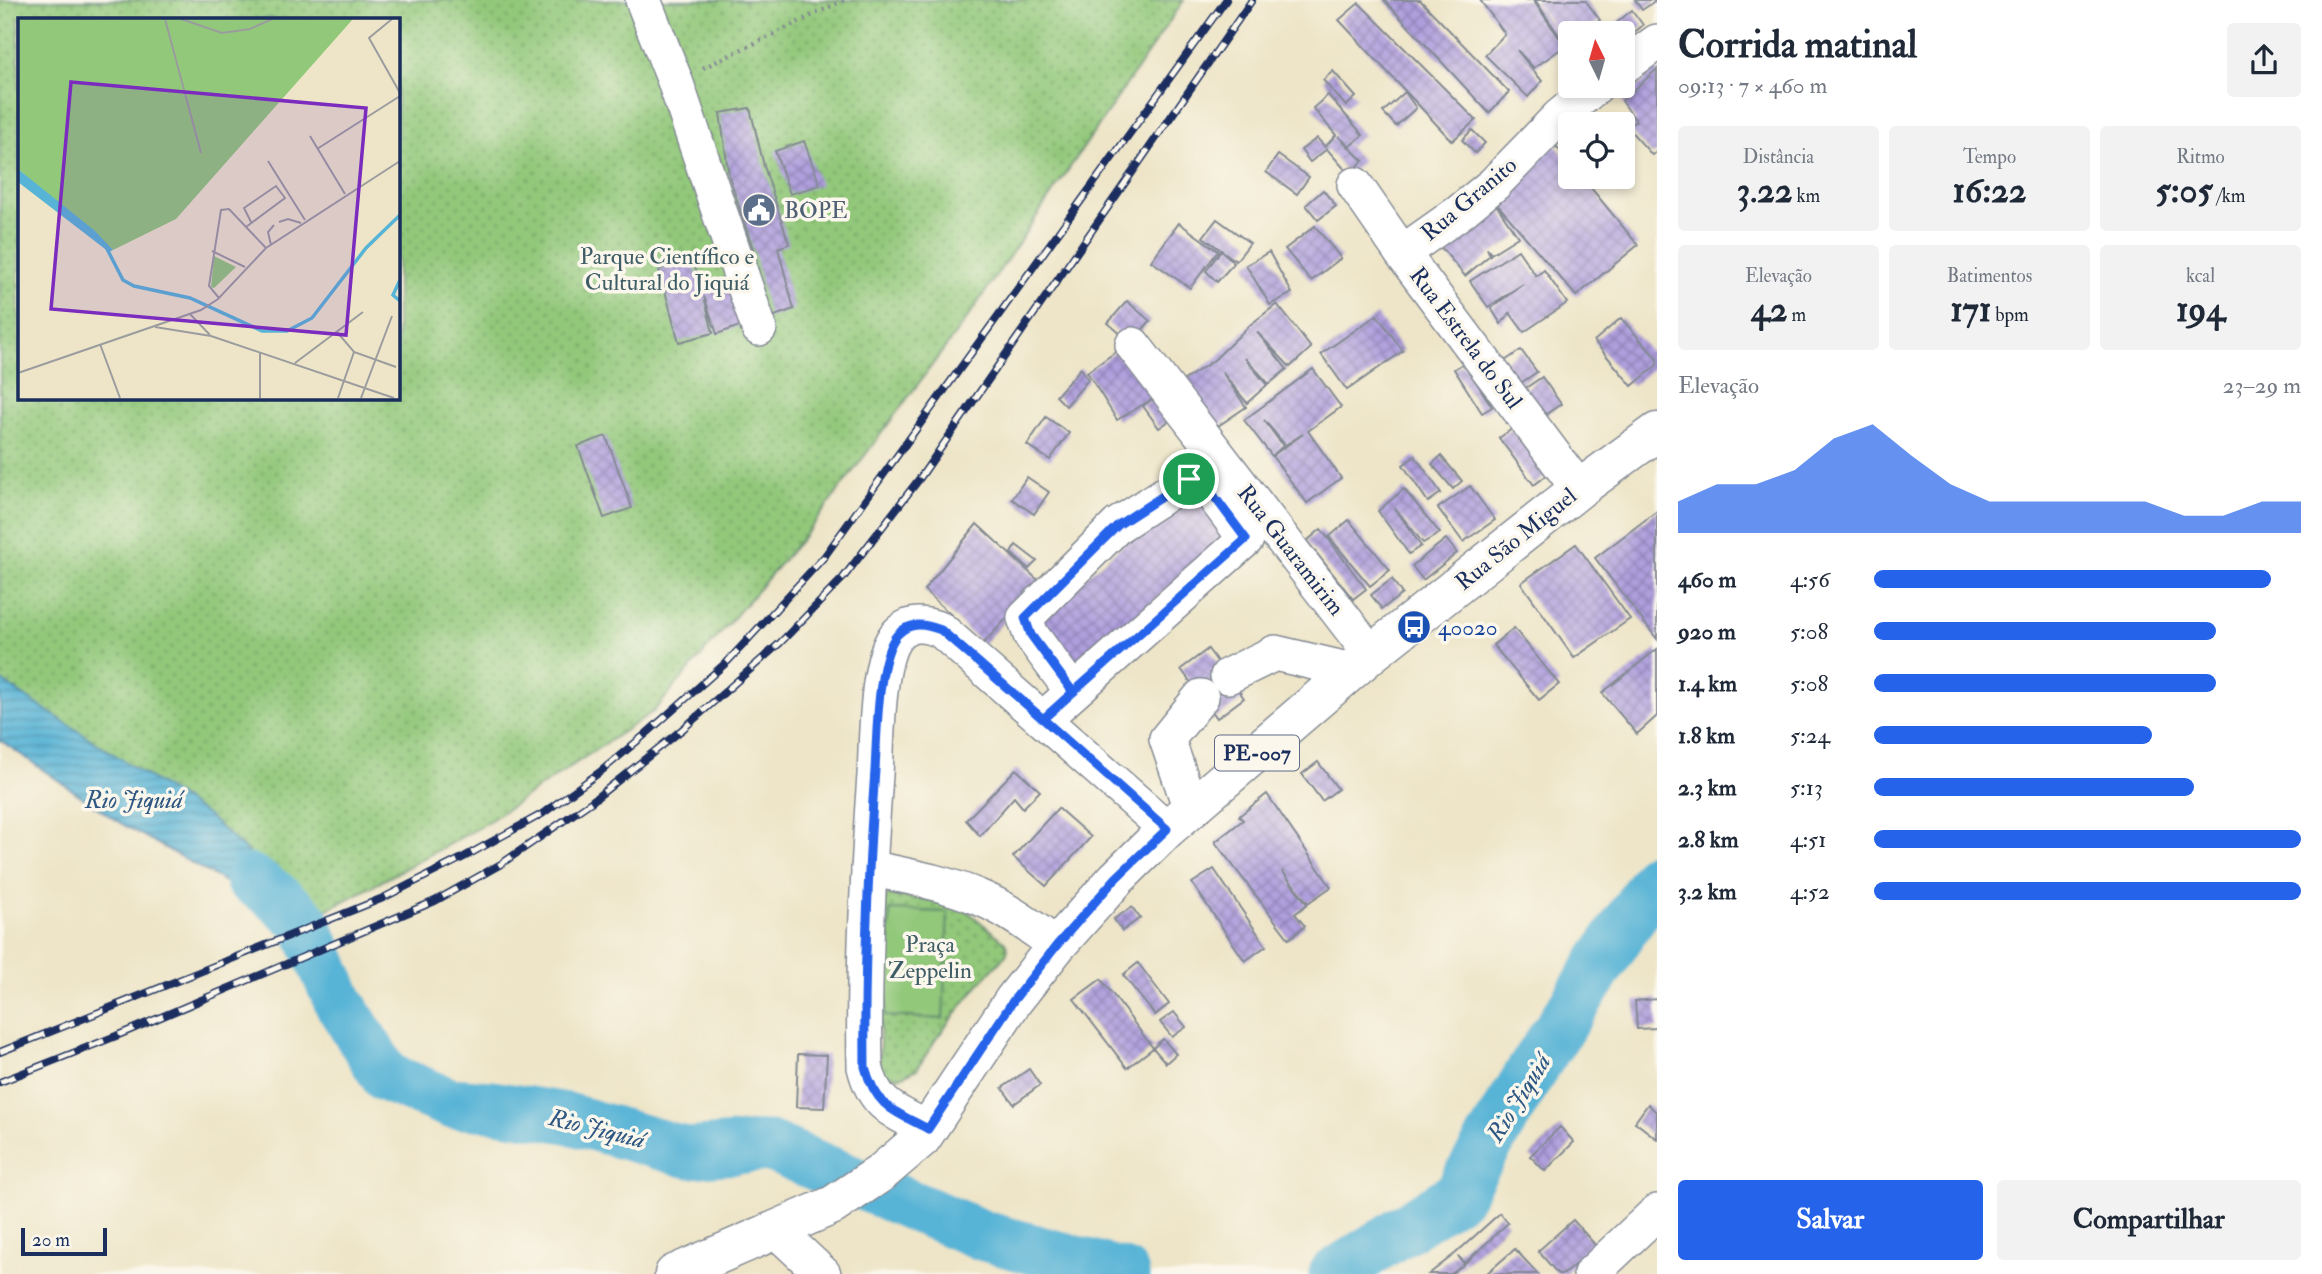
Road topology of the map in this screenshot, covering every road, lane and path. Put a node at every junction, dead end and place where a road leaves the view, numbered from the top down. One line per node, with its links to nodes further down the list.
1 (643, 0): 5 (street)
2 (844, 0): 5 (path)
3 (1657, 42): 4 (street)
4 (1635, 58)
5 (675, 81): 9 (street)
6 (1582, 98): 8 (street, Rua Granito)
7 (1355, 185): 8 (street, Rua Estrela do Sul)
8 (1402, 253): 12 (street, Rua Estrela do Sul)
9 (760, 328)
10 (1133, 345): 13 (street, Rua Guaramirim)
11 (1657, 432): 12 (main road, Rua São Miguel / PE-007)
12 (1579, 489): 13 (main road, Rua São Miguel / PE-007)
13 (1362, 663): 16 (main road, Rua São Miguel / PE-007); 16 (street)
14 (1073, 692): 14 (street); 15 (street)
15 (1043, 719): 16 (street); 17 (street)
16 (1179, 819): 18 (main road, Rua São Miguel / PE-007)
17 (869, 869): 18 (street); 19 (street)
18 (1057, 945): 19 (main road, Rua São Miguel / PE-007)
19 (918, 1139): 21 (main road, PE-007)
20 (1657, 1212): 22 (street)
21 (776, 1230): 23 (main road, PE-007); 24 (street)
22 (1603, 1270)
23 (674, 1274)
24 (823, 1274)

